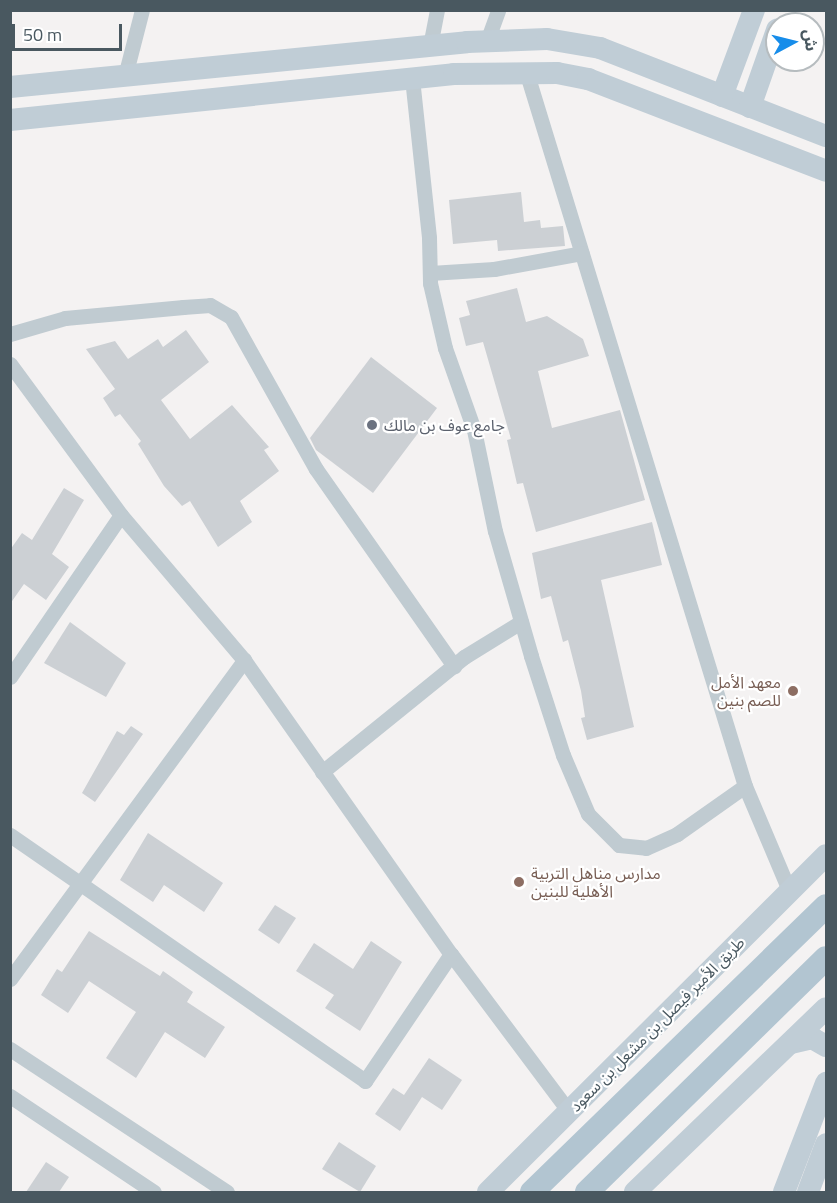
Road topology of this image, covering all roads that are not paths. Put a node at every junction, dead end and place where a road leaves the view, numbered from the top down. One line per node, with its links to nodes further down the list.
1 (142, 10): 9 (street)
2 (437, 10): 6 (street)
3 (498, 10): 5 (street)
4 (754, 10): 12 (street)
5 (487, 41): 6 (street); 12 (street)
6 (430, 46): 9 (street)
7 (765, 64): 13 (street)
8 (526, 71): 10 (street); 17 (street); 18 (street)
9 (122, 76): 11 (street); 14 (street)
10 (412, 78): 14 (street); 19 (street)
11 (10, 87)
12 (722, 96): 13 (street)
13 (750, 107): 16 (street)
14 (124, 108): 15 (street)
15 (10, 120)
16 (826, 136)
17 (826, 171)
18 (582, 254): 19 (street); 28 (street)
19 (430, 273): 23 (street)
20 (10, 334): 25 (street)
21 (12, 369): 22 (street)
22 (121, 515): 24 (street); 26 (street)
23 (521, 622): 25 (street); 28 (street)
24 (243, 660): 27 (street); 31 (street)
25 (454, 666): 27 (street)
26 (10, 677)
27 (322, 772): 34 (street)
28 (745, 786): 32 (street)
29 (10, 835): 31 (street)
30 (826, 855): 32 (street, طريق الأمير فيصل بن مشعل بن سعود)
31 (80, 884): 34 (street); 36 (street)
32 (789, 890): 43 (street, طريق الأمير فيصل بن مشعل بن سعود)
33 (822, 909): 44 (main road, طريق الأمير فيصل بن مشعل بن سعود)
34 (451, 954): 43 (street)
35 (826, 958): 51 (main road)
36 (10, 979)
37 (826, 1008): 38 (street)
38 (791, 1043): 39 (street); 52 (street)
39 (826, 1046)
40 (10, 1049): 47 (street)
41 (826, 1083): 53 (street)
42 (10, 1096): 46 (street)
43 (570, 1113): 48 (street, طريق الأمير فيصل بن مشعل بن سعود)
44 (602, 1123): 49 (main road); 50 (main road, طريق الأمير فيصل بن مشعل بن سعود)
45 (826, 1144): 54 (street)
46 (154, 1192)
47 (227, 1192)
48 (488, 1192)
49 (519, 1192)
50 (532, 1192)
51 (587, 1192)
52 (635, 1192)
53 (784, 1192)
54 (808, 1192)

